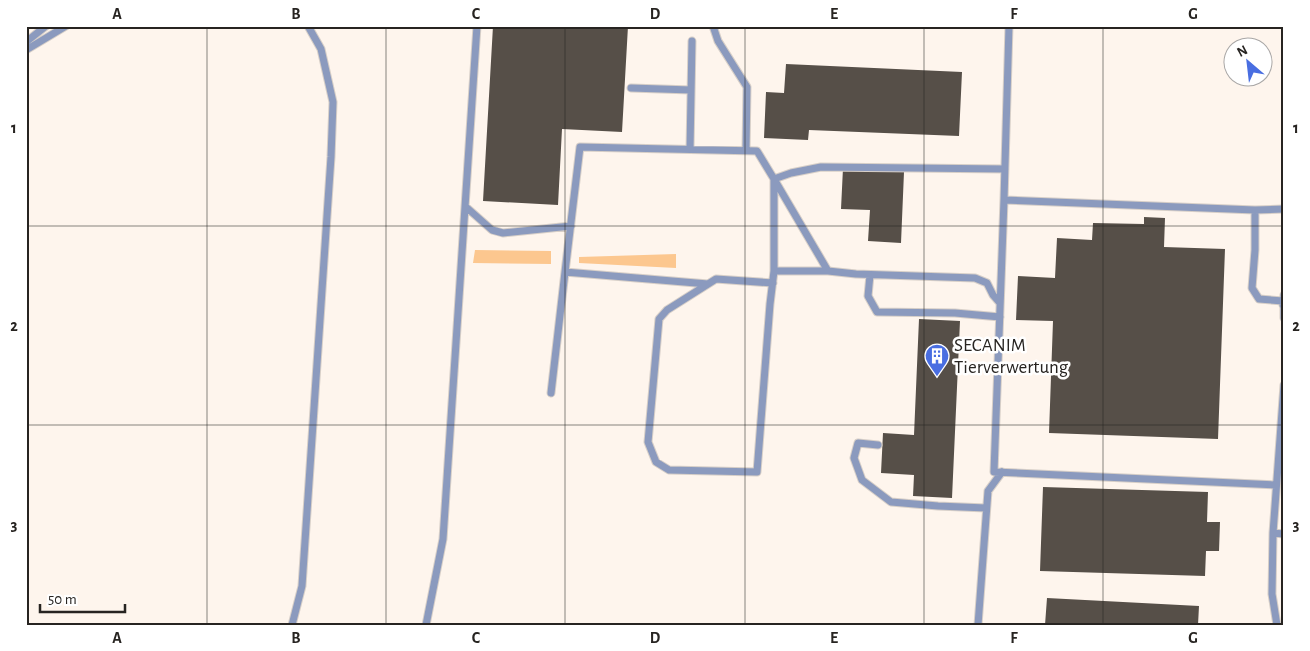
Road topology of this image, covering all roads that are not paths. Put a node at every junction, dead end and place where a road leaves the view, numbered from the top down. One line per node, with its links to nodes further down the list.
1 (46, 26): 8 (lane)
2 (66, 26): 9 (lane)
3 (308, 26): 40 (lane)
4 (477, 26): 17 (lane)
5 (713, 26): 13 (lane)
6 (1009, 26): 14 (lane)
7 (692, 41): 11 (lane)
8 (26, 42)
9 (26, 50)
10 (631, 88): 11 (lane)
11 (691, 90): 12 (lane)
12 (690, 149): 13 (lane); 20 (lane)
13 (746, 150): 15 (lane)
14 (1005, 169): 15 (lane); 16 (lane)
15 (774, 179): 21 (lane); 22 (lane)
16 (1004, 200): 19 (lane); 28 (lane)
17 (466, 207): 20 (lane); 41 (lane)
18 (1284, 209): 19 (lane)
19 (1255, 210): 29 (lane)
20 (571, 226): 23 (lane)
21 (774, 271): 22 (lane); 25 (lane)
22 (828, 271): 24 (lane)
23 (566, 272): 26 (lane); 33 (lane)
24 (870, 275): 28 (lane); 30 (lane)
25 (773, 283): 26 (lane); 26 (lane)
26 (708, 284)
27 (1284, 295): 29 (lane)
28 (1000, 302): 30 (lane)
29 (1283, 305): 31 (lane)
30 (1000, 317): 35 (lane)
31 (1284, 318)
32 (1284, 385): 36 (lane)
33 (551, 393)
34 (878, 445): 37 (lane)
35 (1002, 472): 36 (lane); 37 (lane)
36 (1276, 485): 38 (lane)
37 (986, 508): 42 (lane)
38 (1273, 533): 39 (lane); 43 (lane)
39 (1284, 534)
40 (292, 625)
41 (426, 625)
42 (978, 625)
43 (1277, 625)

